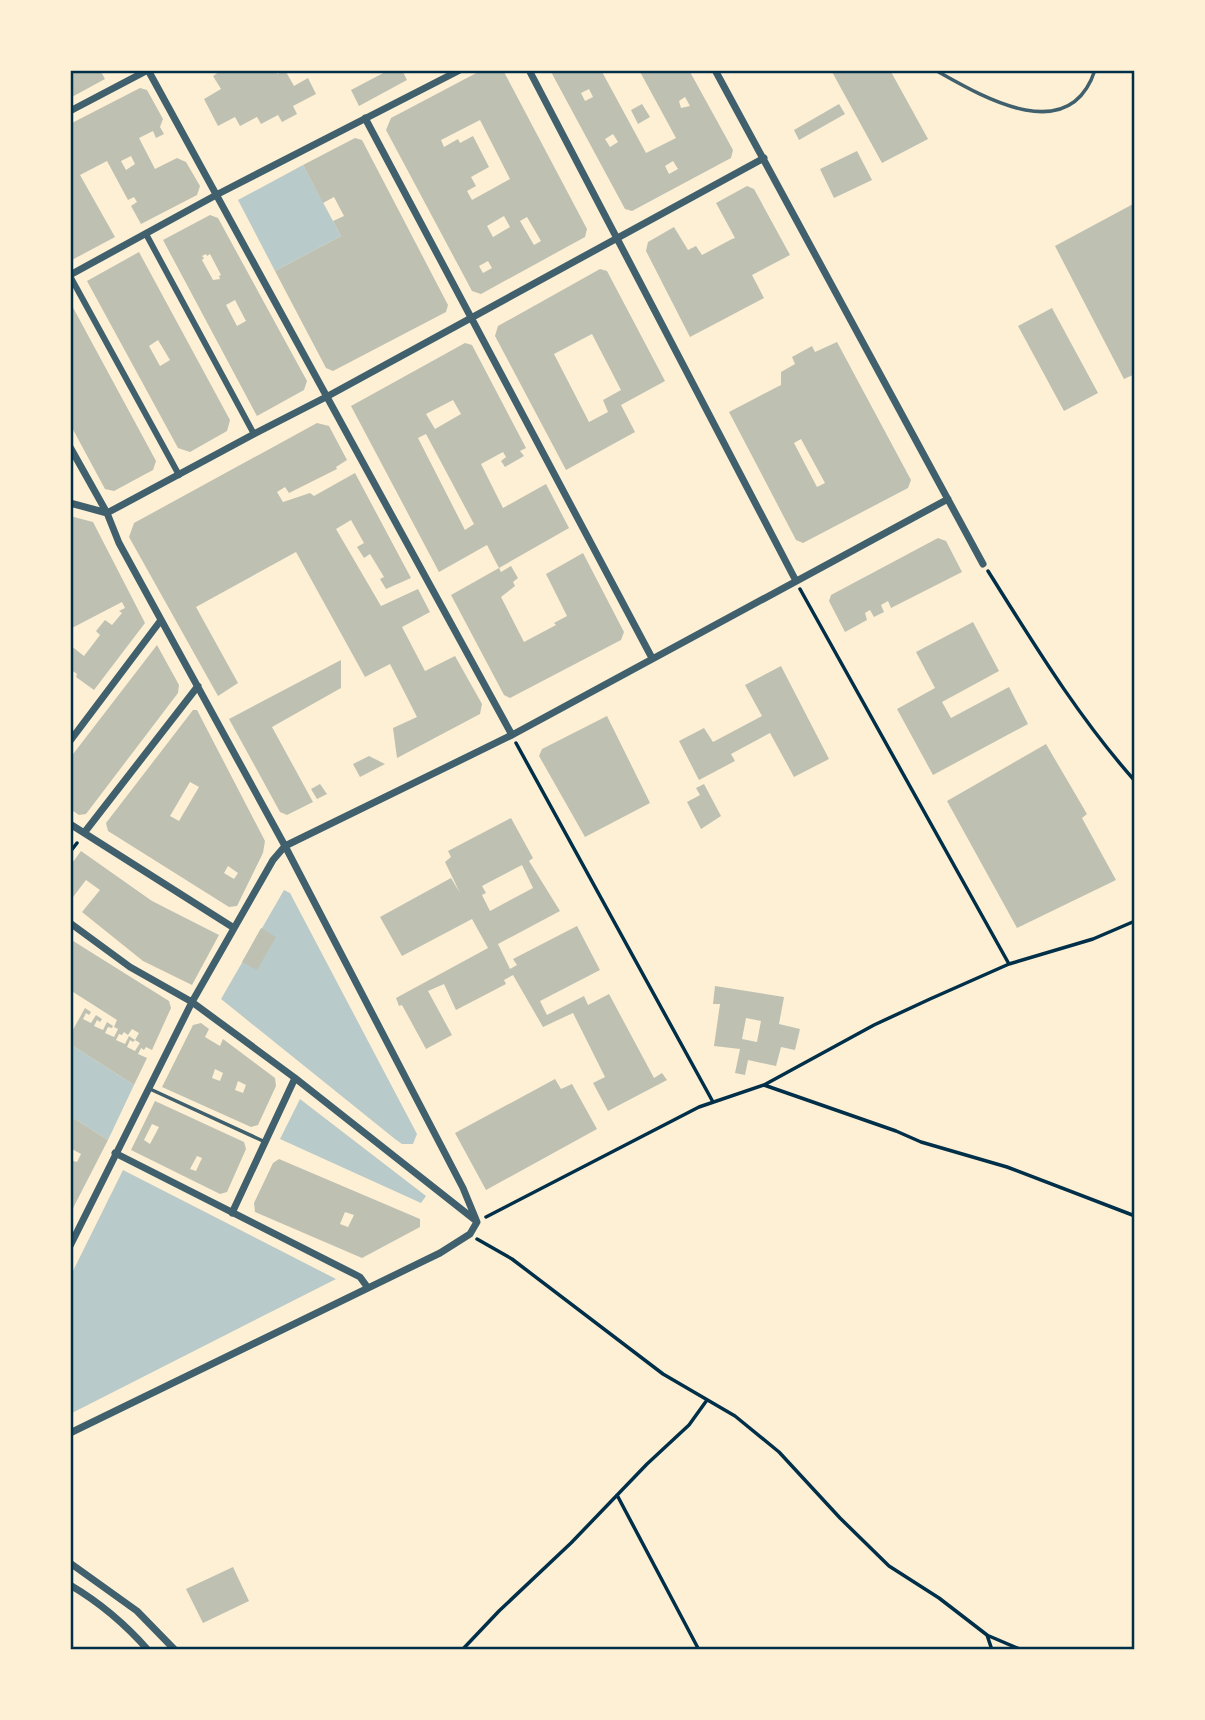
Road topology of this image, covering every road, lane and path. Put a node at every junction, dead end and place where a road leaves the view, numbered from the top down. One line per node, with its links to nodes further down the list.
1 (148, 70): 7 (street); 10 (street)
2 (460, 70): 8 (street)
3 (529, 70): 12 (street)
4 (715, 70): 9 (street)
5 (935, 70): 6 (lane)
6 (1095, 70)
7 (70, 111)
8 (365, 118): 10 (street); 14 (street)
9 (764, 159): 12 (street); 19 (street)
10 (218, 194): 11 (street); 15 (street)
11 (146, 234): 13 (street); 16 (street)
12 (616, 240): 14 (street); 23 (street)
13 (70, 275): 18 (street)
14 (471, 319): 15 (street); 25 (street)
15 (328, 396): 16 (street); 27 (street)
16 (254, 434): 18 (street)
17 (70, 447): 21 (street)
18 (179, 475): 21 (street)
19 (948, 499): 22 (street); 23 (street)
20 (70, 503): 21 (street)
21 (107, 513): 24 (street)
22 (983, 564): 29 (path)
23 (796, 582): 25 (street); 36 (path)
24 (162, 620): 26 (street); 28 (street)
25 (652, 658): 27 (street)
26 (198, 686): 31 (street); 32 (street)
27 (512, 735): 32 (street); 41 (path)
28 (70, 741)
29 (1135, 781)
30 (70, 824): 31 (street)
31 (84, 833): 35 (street)
32 (285, 846): 35 (street); 46 (street)
33 (1135, 921): 36 (path)
34 (70, 923): 37 (street)
35 (234, 928): 37 (street)
36 (1009, 964): 39 (path)
37 (192, 1002): 38 (street); 40 (street)
38 (295, 1078): 42 (street); 46 (street)
39 (764, 1085): 41 (path); 45 (path)
40 (148, 1088): 42 (lane); 43 (street)
41 (713, 1102): 46 (path)
42 (265, 1142): 44 (street)
43 (116, 1153): 44 (street); 48 (street)
44 (232, 1213): 49 (street)
45 (1135, 1216)
46 (477, 1222): 47 (street)
47 (470, 1234): 49 (street); 50 (path)
48 (70, 1246)
49 (368, 1288): 51 (street)
50 (707, 1400): 52 (path); 55 (path)
51 (70, 1433)
52 (617, 1495): 58 (path); 59 (path)
53 (70, 1563): 57 (street)
54 (70, 1585): 56 (street)
55 (987, 1635): 60 (path); 61 (path)
56 (148, 1650)
57 (174, 1650)
58 (462, 1650)
59 (699, 1650)
60 (992, 1650)
61 (1022, 1650)

